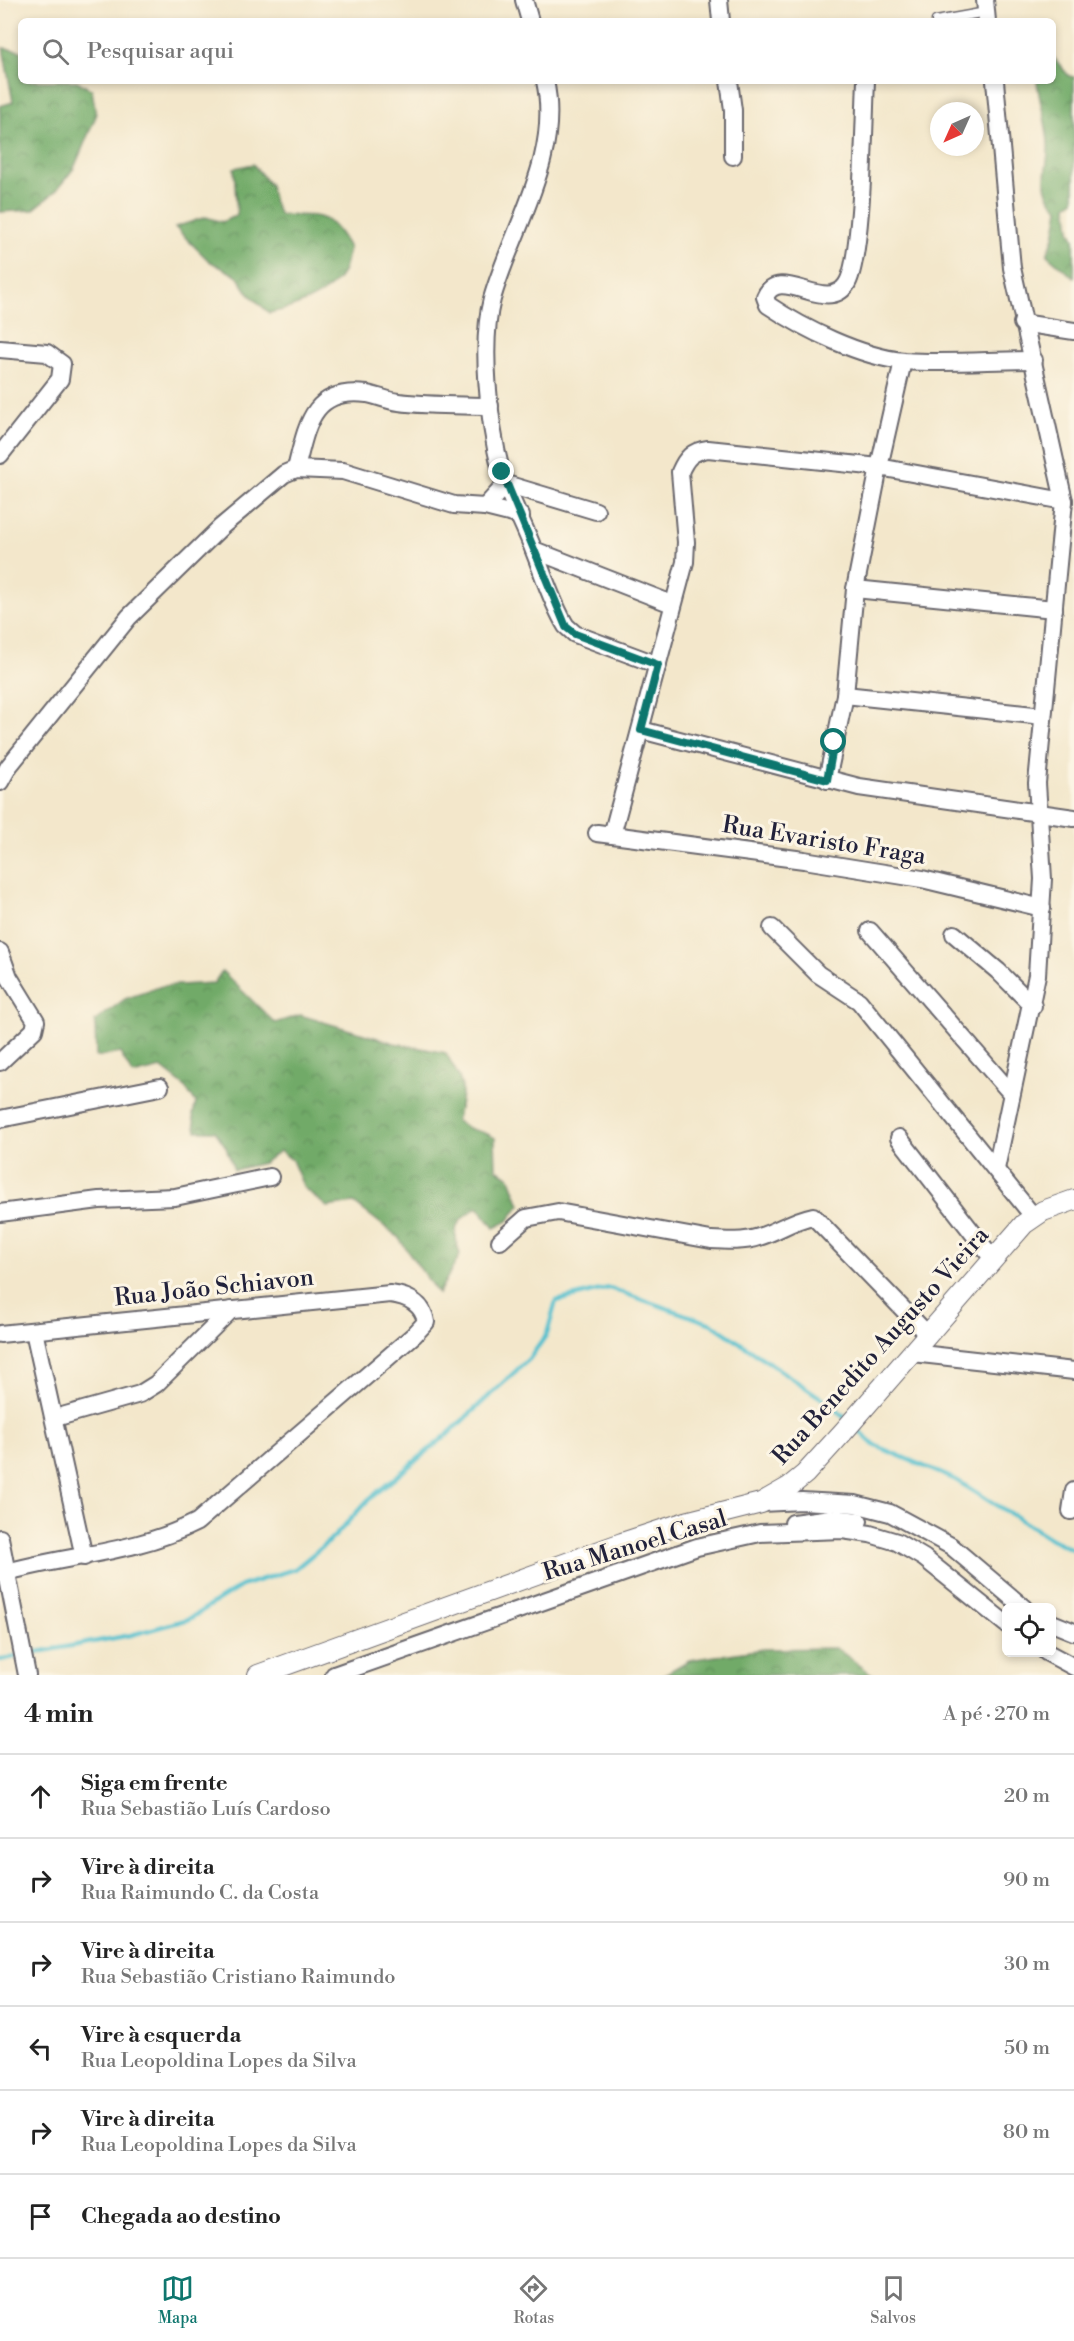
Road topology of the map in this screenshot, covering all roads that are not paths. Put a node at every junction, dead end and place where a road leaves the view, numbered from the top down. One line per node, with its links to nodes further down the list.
1 (524, 0): 4 (street)
2 (719, 0): 5 (street)
3 (986, 11): 6 (lane)
4 (529, 18)
5 (722, 18)
6 (951, 18)
7 (546, 84): 17 (street)
8 (729, 84): 11 (street)
9 (866, 84): 16 (street)
10 (995, 84): 12 (street)
11 (733, 156)
12 (1022, 323): 13 (street); 15 (street)
13 (1074, 331)
14 (0, 349): 18 (street)
15 (1034, 360): 16 (street); 22 (street)
16 (903, 361): 19 (street)
17 (490, 406): 20 (street); 21 (street)
18 (0, 455)
19 (879, 467): 22 (street); 27 (street); 28 (street)
20 (296, 469): 23 (street); 35 (street)
21 (507, 484): 23 (street); 24 (street); 25 (street)
22 (1064, 501): 29 (street)
23 (485, 507): 25 (street)
24 (596, 511)
25 (520, 516): 26 (street)
26 (534, 550): 28 (street); 30 (street)
27 (855, 589): 29 (street); 31 (street)
28 (672, 604): 30 (street)
29 (1054, 609): 32 (street)
30 (658, 665): 33 (street)
31 (845, 696): 32 (street); 34 (street)
32 (1043, 716): 36 (street)
33 (641, 730): 34 (street); 38 (street, Rua Evaristo Fraga)
34 (827, 780): 36 (street)
35 (0, 782)
36 (1037, 814): 37 (street); 38 (street)
37 (1074, 818)
38 (1042, 908): 43 (street)
39 (772, 928): 49 (street)
40 (870, 931): 46 (street)
41 (954, 934): 43 (street)
42 (0, 952): 44 (street)
43 (1033, 1006): 46 (street)
44 (0, 1062)
45 (159, 1087): 47 (street)
46 (1010, 1092): 49 (street)
47 (0, 1119)
48 (899, 1138): 55 (street)
49 (996, 1168): 53 (street)
50 (270, 1177): 52 (street)
51 (1074, 1200): 53 (street)
52 (0, 1213)
53 (1033, 1216): 55 (street, Rua Benedito Augusto Vieira)
54 (500, 1241): 59 (street)
55 (993, 1259): 59 (street, Rua Benedito Augusto Vieira)
56 (231, 1310): 57 (street, Rua João Schiavon); 62 (street); 68 (street, Rua João Schiavon)
57 (34, 1331): 58 (street, Rua João Schiavon); 62 (street)
58 (0, 1334)
59 (927, 1334): 60 (street, Rua Benedito Augusto Vieira)
60 (912, 1353): 61 (street); 64 (street, Rua Benedito Augusto Vieira)
61 (1074, 1371)
62 (55, 1418): 68 (street)
63 (1074, 1491): 65 (street)
64 (761, 1503): 70 (street); 77 (street, Rua Benedito Augusto Vieira)
65 (1071, 1511)
66 (760, 1533): 70 (street); 71 (street, Rua Manoel Casal); 78 (street, Rua Manoel Casal)
67 (0, 1538): 69 (street)
68 (84, 1557): 69 (street)
69 (3, 1573): 75 (street)
70 (1018, 1603)
71 (1002, 1621)
72 (1056, 1625): 73 (street)
73 (1074, 1632)
74 (1054, 1657): 76 (street)
75 (24, 1660)
76 (1074, 1667)
77 (258, 1675)
78 (334, 1675)

